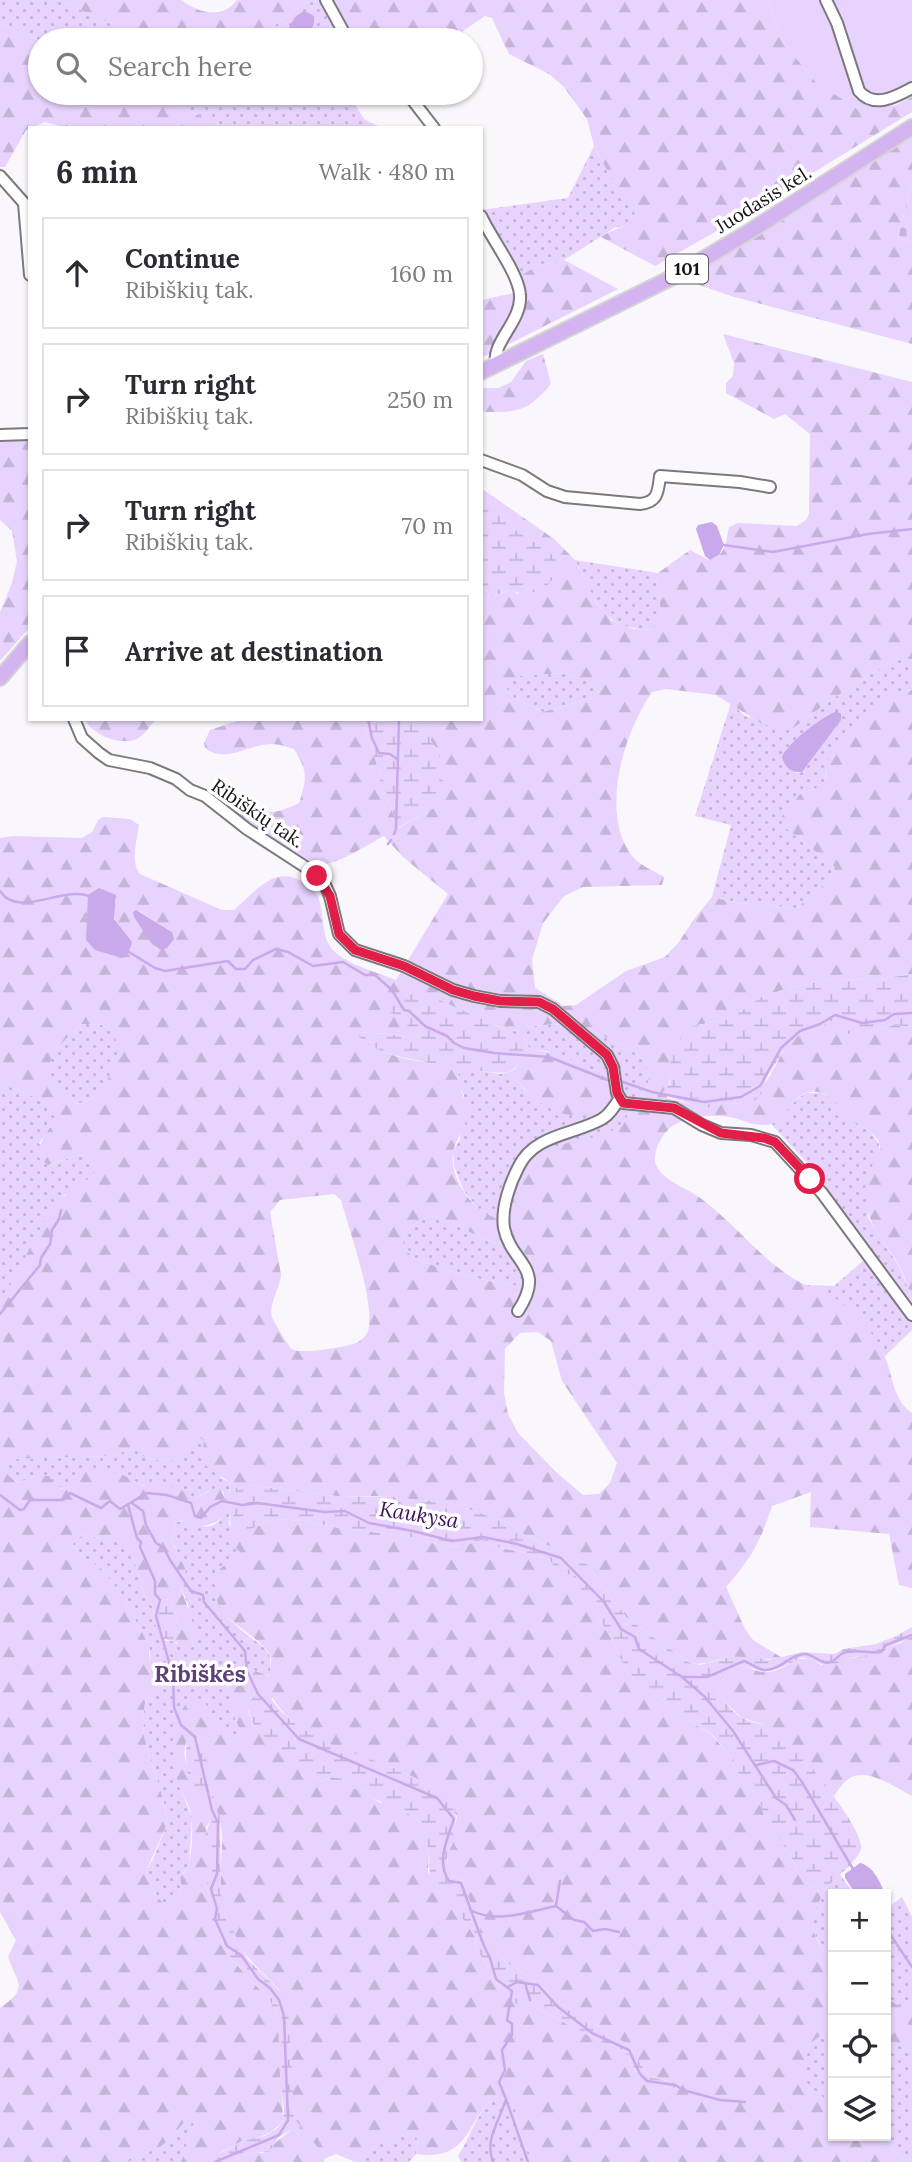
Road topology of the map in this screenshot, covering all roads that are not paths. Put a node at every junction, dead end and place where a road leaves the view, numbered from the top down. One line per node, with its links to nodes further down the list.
1 (326, 0): 3 (street)
2 (825, 0): 4 (street)
3 (341, 28)
4 (912, 88)
5 (417, 105): 6 (street)
6 (433, 126)
7 (912, 127): 11 (main road, Juodasis kel. / 101)
8 (0, 176): 10 (street)
9 (483, 220): 11 (street)
10 (28, 251)
11 (496, 365): 12 (main road, Juodasis kel. / 101)
12 (483, 371)
13 (28, 434): 14 (street)
14 (0, 435)
15 (483, 461): 16 (street)
16 (770, 487)
17 (28, 645): 18 (main road)
18 (0, 678)
19 (75, 721): 20 (street, Ribiškių tak.)
20 (620, 1099): 21 (street); 22 (street)
21 (518, 1311)
22 (912, 1315)

